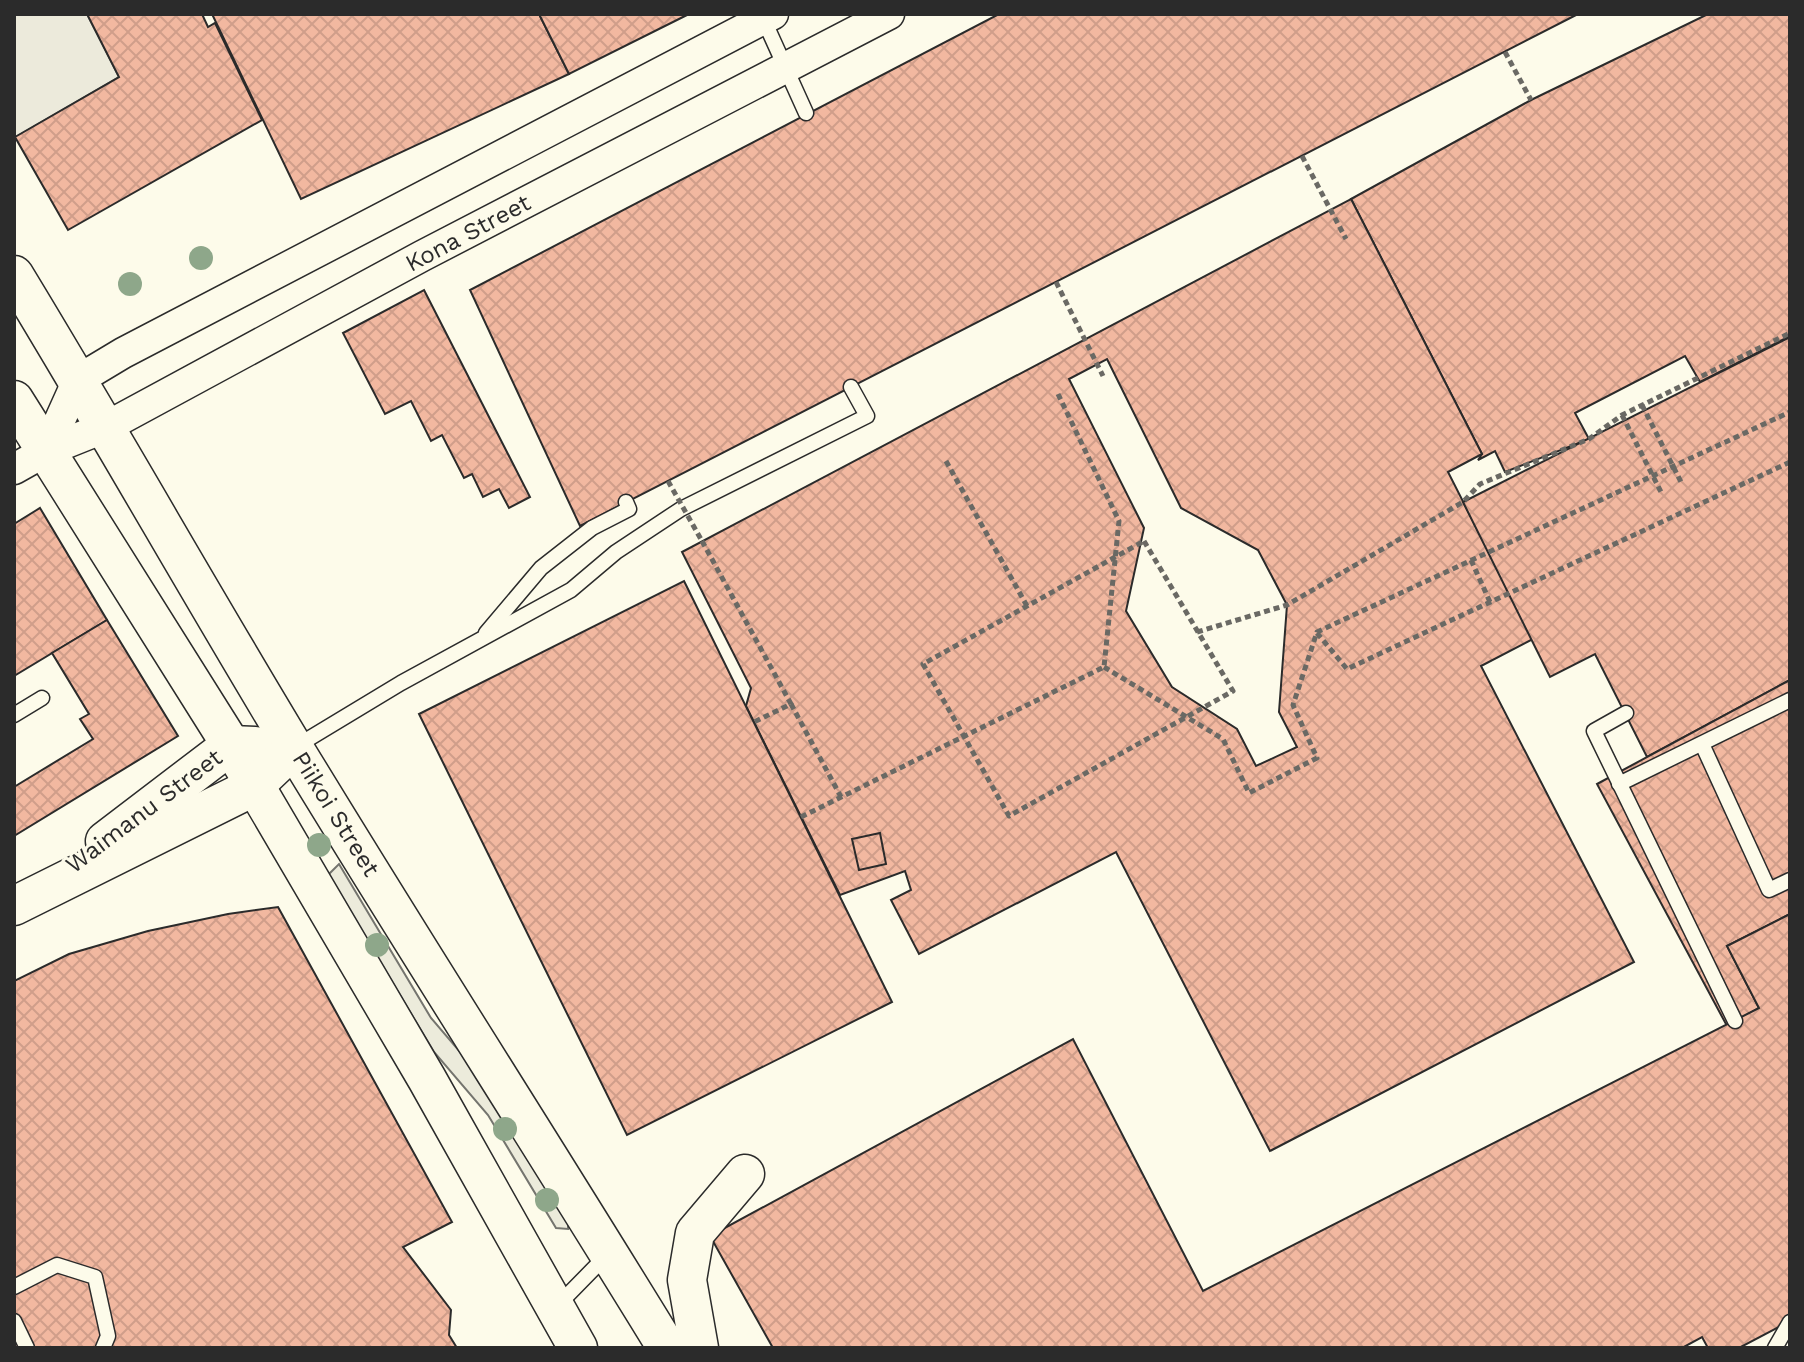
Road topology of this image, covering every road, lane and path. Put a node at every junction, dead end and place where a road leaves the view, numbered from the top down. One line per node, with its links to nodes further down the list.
1 (889, 14): 4 (street, Kona Street)
2 (765, 16): 4 (lane); 13 (street)
3 (1505, 52): 5 (path, bridge)
4 (787, 67): 6 (lane); 20 (street, Kona Street)
5 (1531, 100)
6 (806, 113)
7 (1302, 156): 8 (path, bridge)
8 (1346, 239)
9 (14, 275): 13 (street, Piikoi Street)
10 (1056, 282): 12 (path, bridge)
11 (1790, 333): 17 (path)
12 (1103, 376)
13 (78, 380): 20 (street, Piikoi Street); 21 (street)
14 (851, 387): 33 (lane)
15 (1058, 394): 34 (path)
16 (14, 400): 21 (street)
17 (1642, 405): 19 (path); 25 (path)
18 (1790, 412): 28 (path)
19 (1622, 415): 26 (path); 31 (path)
20 (106, 427): 21 (street, Kona Street); 44 (street, Piikoi Street)
21 (30, 460): 43 (street)
22 (946, 461): 30 (path)
23 (1790, 462): 29 (path)
24 (668, 481): 37 (path, bridge)
25 (1682, 484)
26 (1662, 494)
27 (626, 502): 33 (lane)
28 (1471, 560): 29 (path); 32 (path)
29 (1490, 602): 32 (path)
30 (1027, 606): 31 (path); 41 (path)
31 (1197, 632): 41 (path)
32 (1317, 632): 34 (path)
33 (481, 639): 44 (lane)
34 (1104, 667): 47 (path)
35 (42, 698): 39 (lane)
36 (1790, 700): 42 (lane)
37 (791, 704): 40 (path); 47 (path)
38 (1626, 713): 45 (lane)
39 (14, 715)
40 (754, 722)
41 (964, 736): 47 (path)
42 (1702, 744): 45 (lane); 48 (lane)
43 (231, 745): 44 (street, Waimanu Street); 46 (street); 49 (street, Waimanu Street)
44 (294, 748): 46 (street, Waimanu Street); 52 (street, Piikoi Street)
45 (1619, 784): 50 (lane)
46 (253, 787): 49 (street, Waimanu Street); 54 (street)
47 (841, 797)
48 (1790, 880)
49 (23, 901)
50 (1735, 1021)
51 (745, 1174): 61 (street)
52 (610, 1252): 54 (lane); 60 (street, Piikoi Street)
53 (14, 1287): 58 (lane)
54 (556, 1307): 59 (street)
55 (14, 1321): 57 (lane)
56 (1790, 1322): 62 (lane)
57 (27, 1348)
58 (103, 1348)
59 (578, 1348)
60 (667, 1348)
61 (699, 1348)
62 (1775, 1348)

